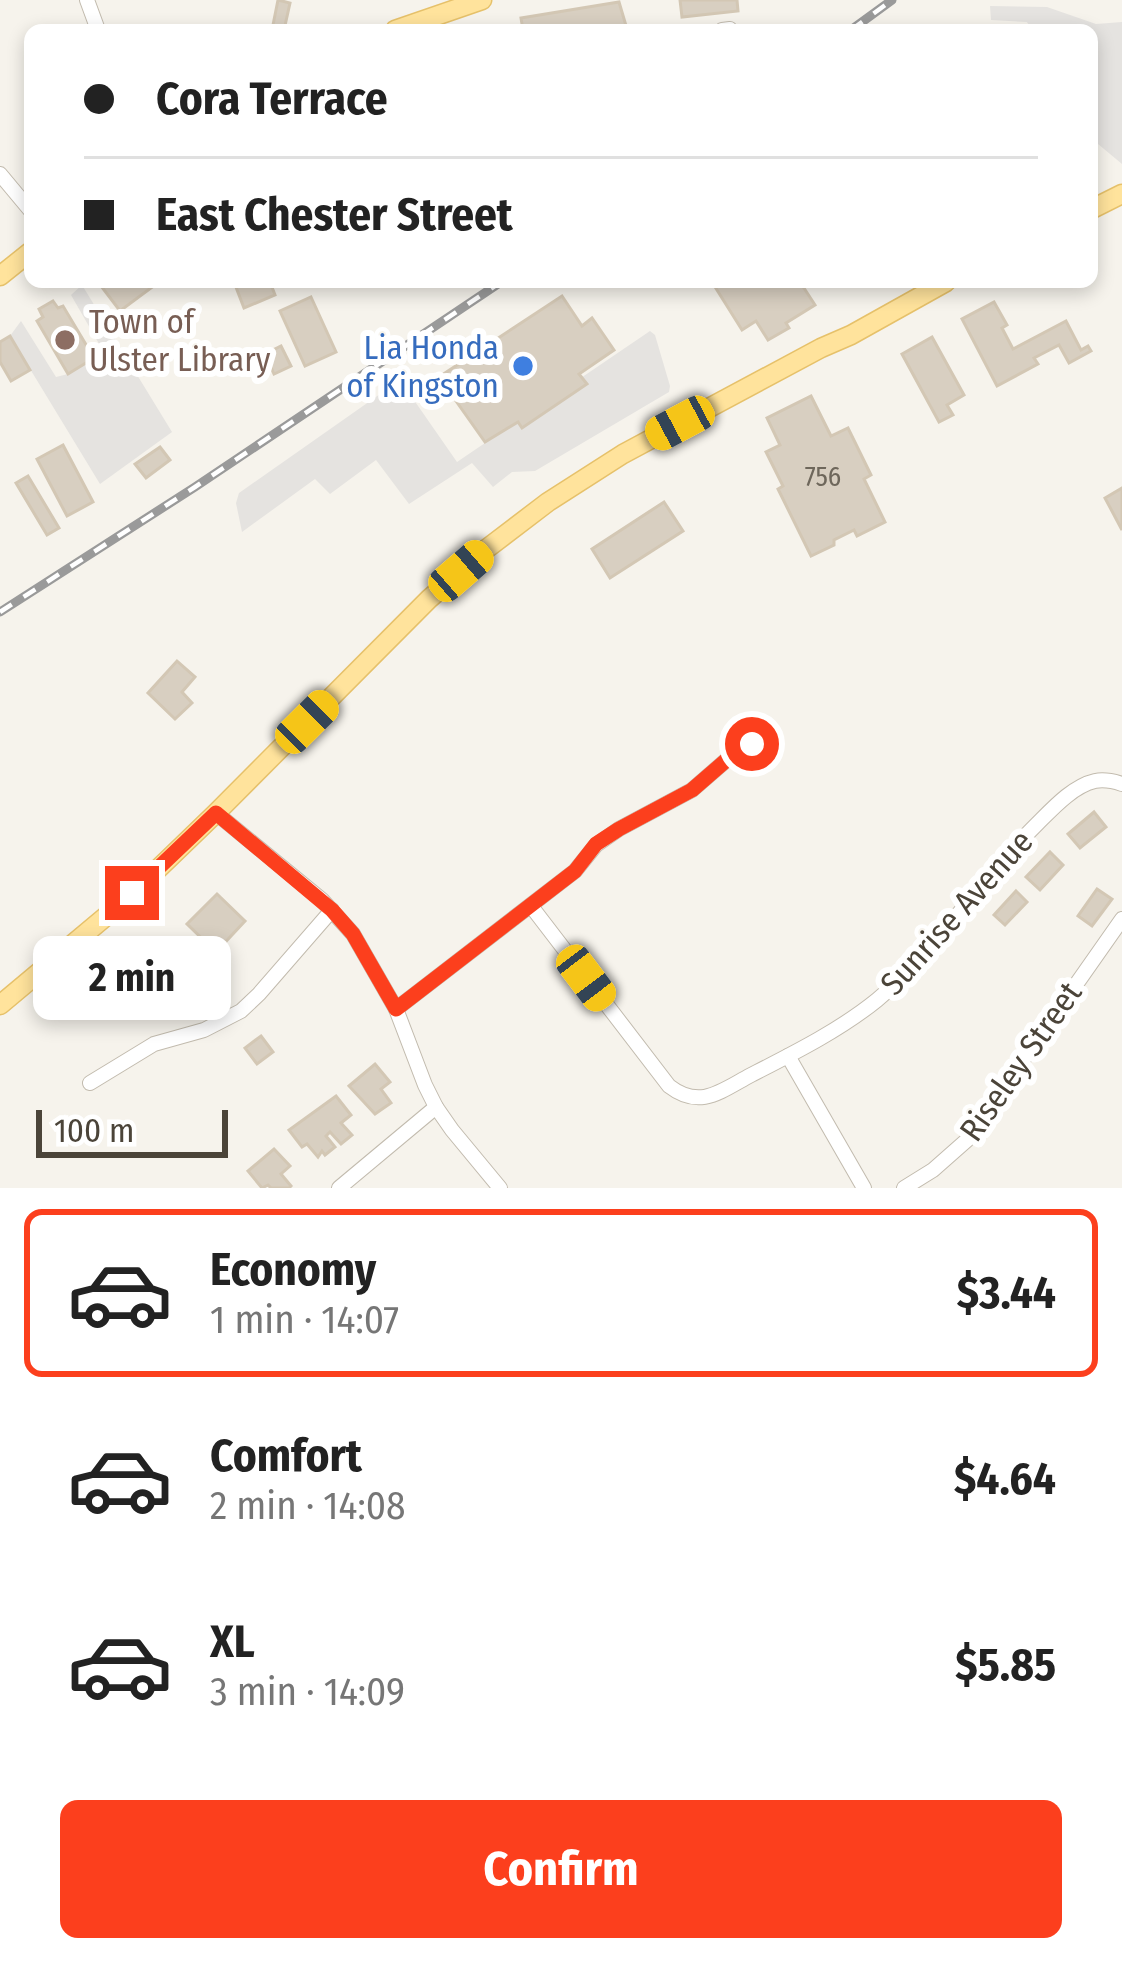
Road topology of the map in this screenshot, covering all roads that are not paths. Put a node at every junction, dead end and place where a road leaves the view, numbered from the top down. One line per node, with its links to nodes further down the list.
1 (480, 0): 2 (main road)
2 (412, 24)
3 (0, 174): 4 (street)
4 (24, 203)
5 (24, 257): 6 (main road)
6 (0, 276)
7 (935, 288): 10 (main road)
8 (757, 743): 11 (street)
9 (1122, 784): 16 (street, Sunrise Avenue)
10 (216, 813): 12 (street); 14 (main road)
11 (531, 906): 15 (street); 16 (street, Sunrise Avenue)
12 (332, 910): 15 (street); 17 (street)
13 (1122, 919): 22 (street, Riseley Street)
14 (0, 1005)
15 (396, 1009): 18 (street)
16 (788, 1056): 21 (street)
17 (90, 1083)
18 (436, 1107): 19 (street); 20 (street)
19 (339, 1188)
20 (500, 1188)
21 (864, 1188)
22 (904, 1188)

